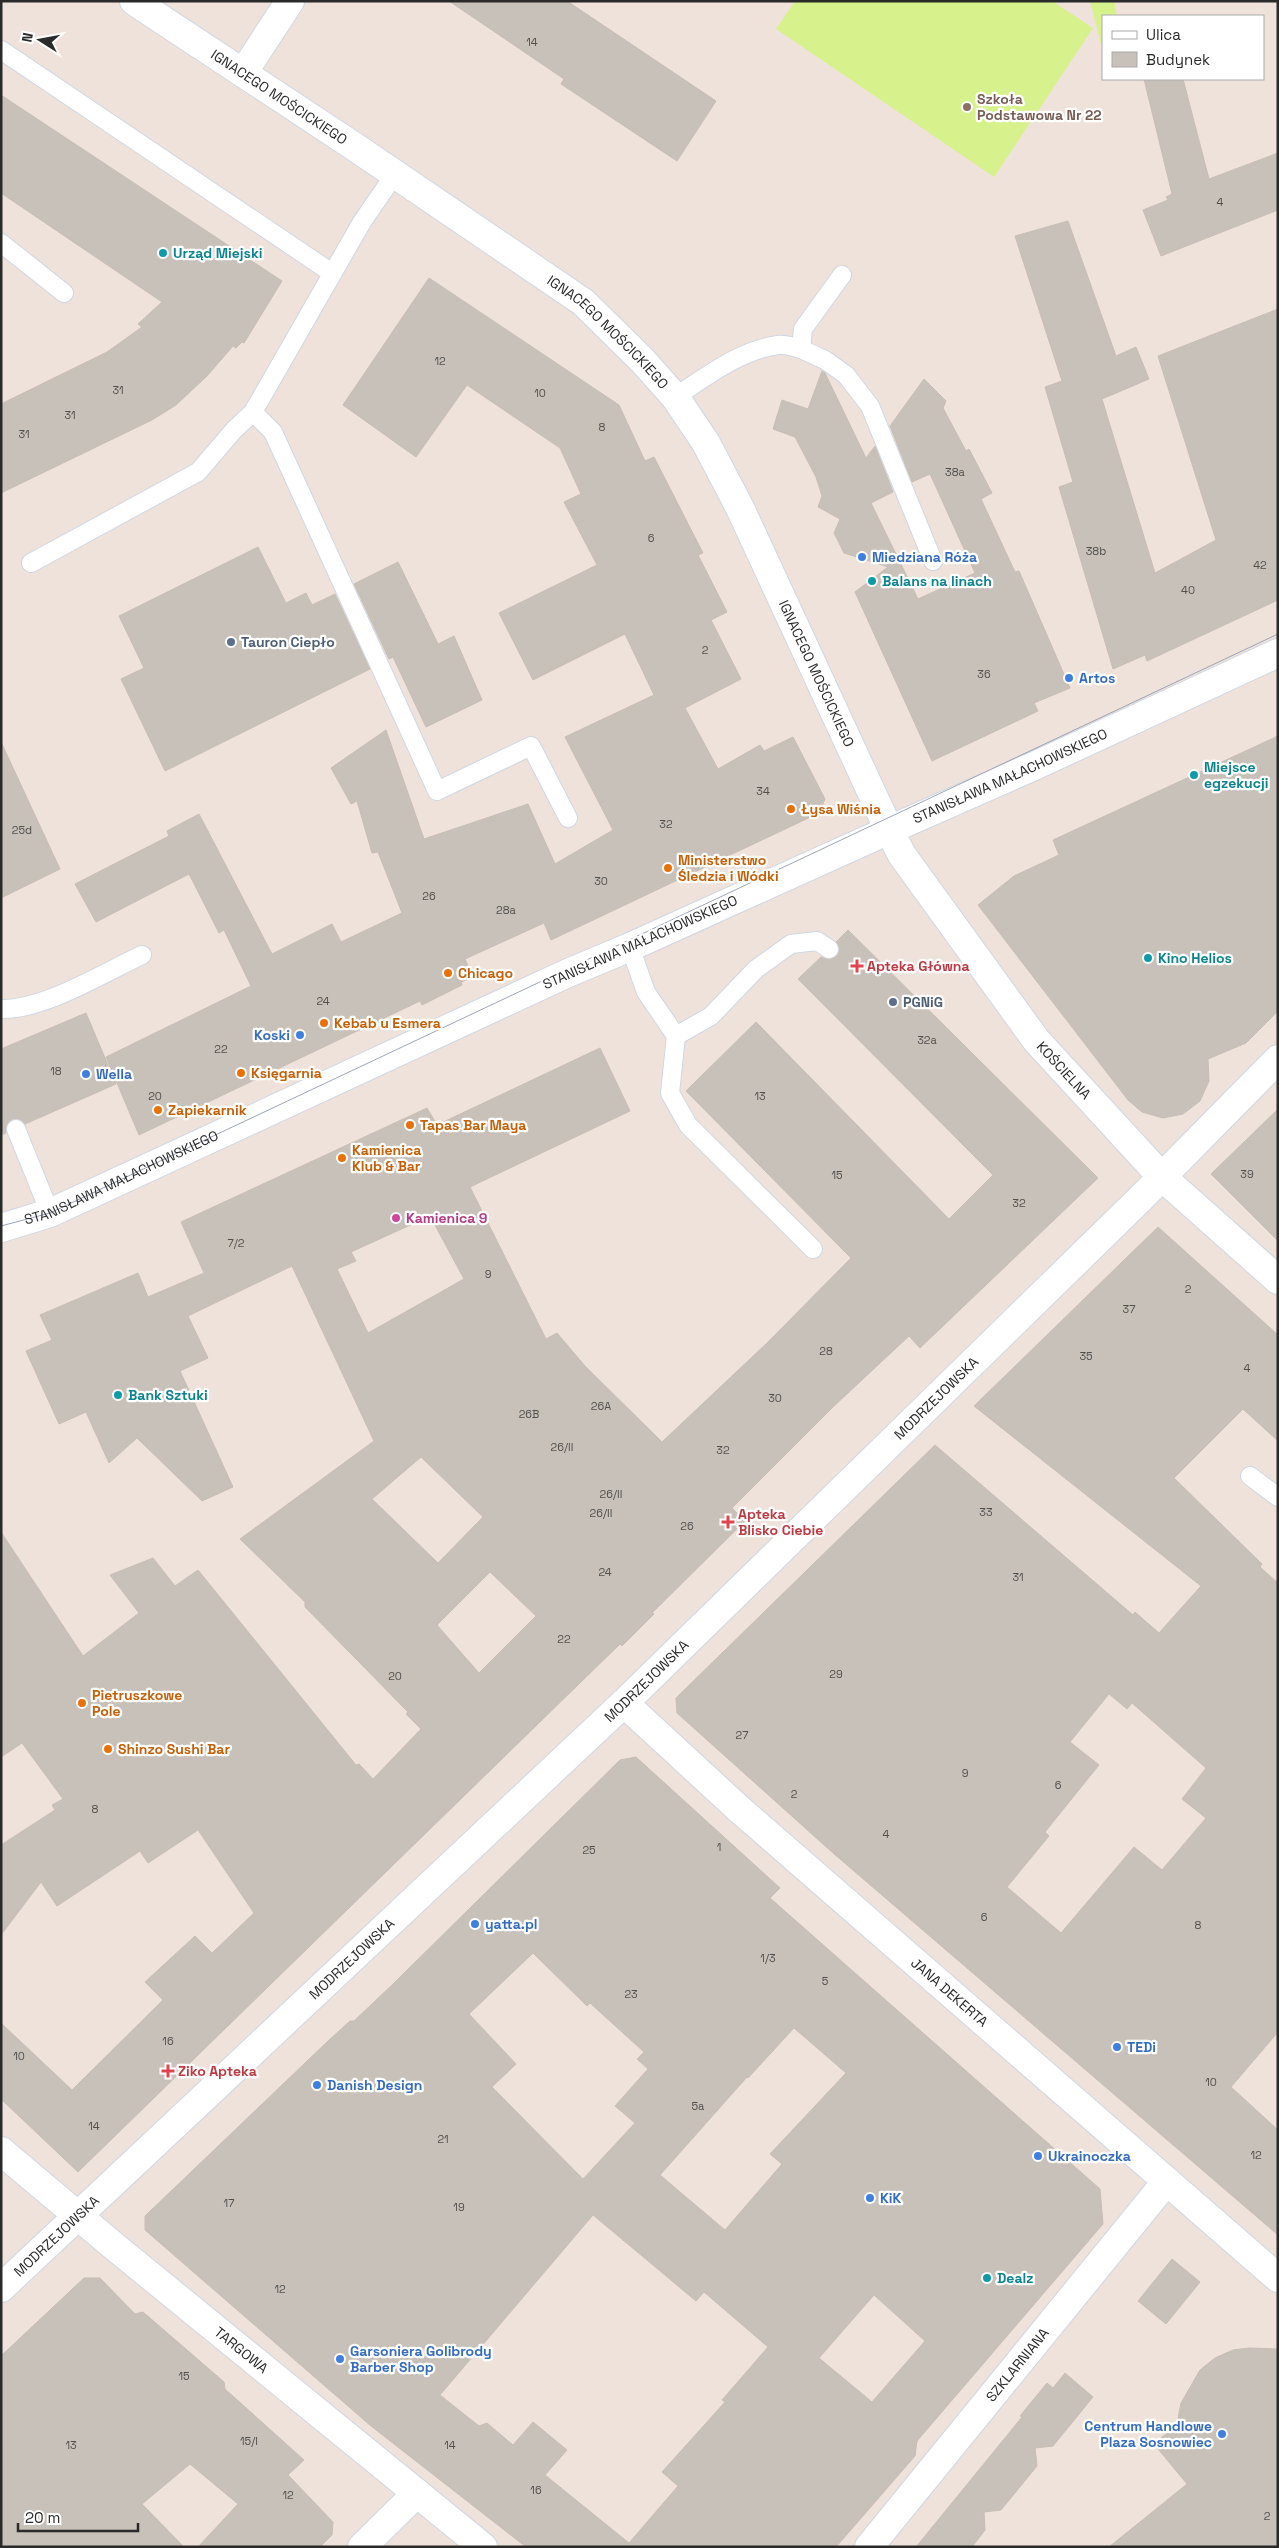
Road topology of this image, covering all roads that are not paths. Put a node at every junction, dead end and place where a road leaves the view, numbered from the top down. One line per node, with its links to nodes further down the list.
1 (134, 1): 4 (street, IGNACEGO MOŚCICKIEGO)
2 (290, 1): 4 (street)
3 (1, 50): 7 (lane)
4 (243, 73): 5 (street, IGNACEGO MOŚCICKIEGO)
5 (395, 174): 7 (lane); 11 (street, IGNACEGO MOŚCICKIEGO)
6 (1, 243): 9 (lane)
7 (332, 274): 12 (lane)
8 (842, 275): 10 (lane)
9 (64, 293)
10 (801, 349): 11 (lane); 13 (lane)
11 (675, 397): 17 (street, IGNACEGO MOŚCICKIEGO)
12 (253, 412): 14 (lane); 16 (lane)
13 (933, 561)
14 (31, 563)
15 (1278, 653): 17 (street, STANISŁAWA MAŁACHOWSKIEGO)
16 (568, 818)
17 (889, 830): 18 (street, STANISŁAWA MAŁACHOWSKIEGO); 25 (street, KOŚCIELNA)
18 (630, 947): 22 (lane); 26 (street, STANISŁAWA MAŁACHOWSKIEGO)
19 (829, 949): 22 (lane)
20 (142, 955): 21 (lane)
21 (1, 1008)
22 (676, 1036): 28 (lane)
23 (1278, 1059): 25 (street, MODRZEJOWSKA)
24 (16, 1128): 26 (lane)
25 (1161, 1176): 29 (street, KOŚCIELNA); 32 (street, MODRZEJOWSKA)
26 (50, 1213): 27 (street, STANISŁAWA MAŁACHOWSKIEGO)
27 (1, 1228)
28 (813, 1249)
29 (1278, 1280)
30 (1250, 1476): 31 (lane)
31 (1278, 1497)
32 (624, 1703): 34 (street, JANA DEKERTA); 35 (street, MODRZEJOWSKA)
33 (1, 2151): 35 (street, TARGOWA)
34 (1166, 2182): 36 (street, JANA DEKERTA); 41 (street, SZKLARNIANA)
35 (78, 2217): 37 (street, MODRZEJOWSKA); 38 (street, TARGOWA)
36 (1278, 2278)
37 (1, 2288)
38 (417, 2493): 39 (street); 40 (street, TARGOWA)
39 (362, 2547)
40 (483, 2547)
41 (869, 2547)

